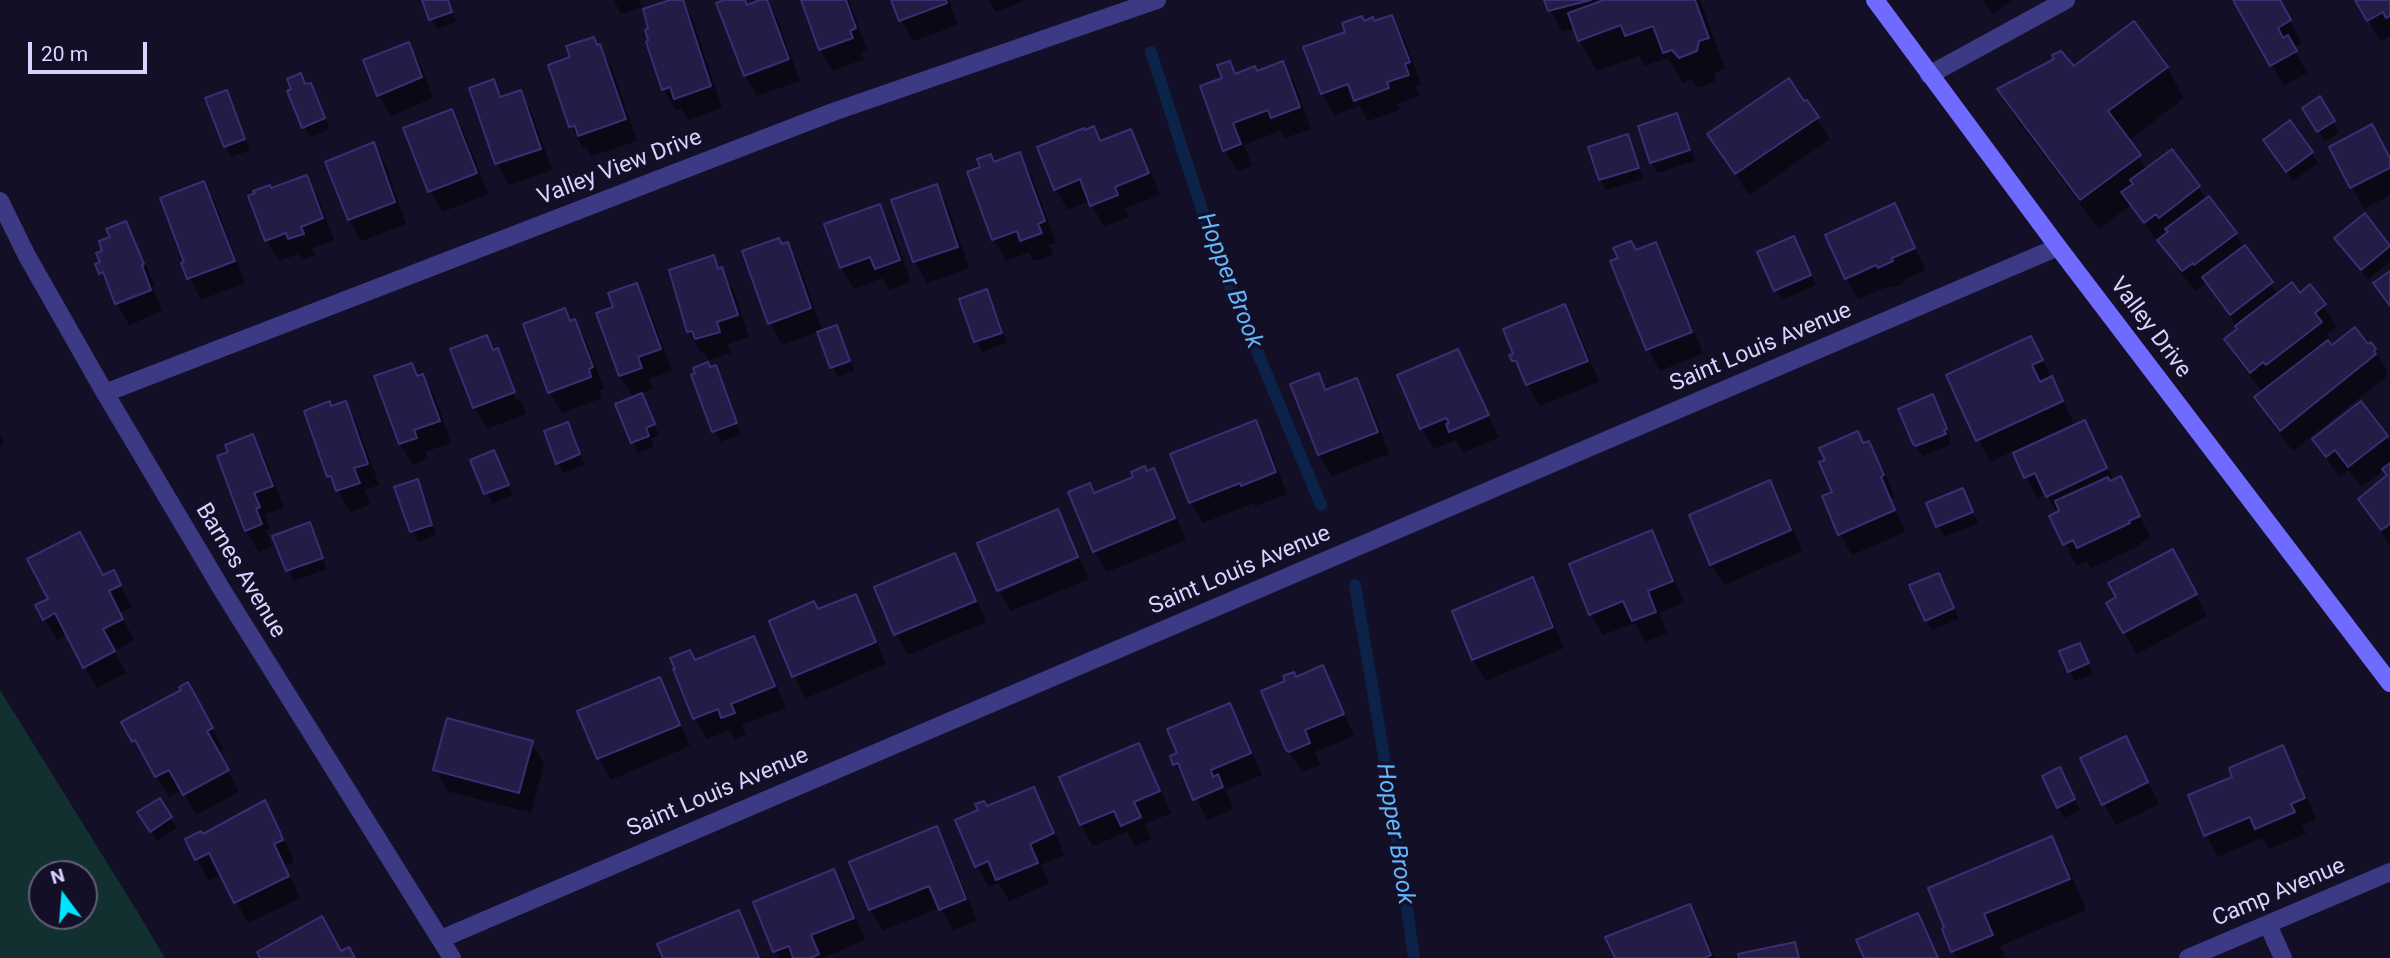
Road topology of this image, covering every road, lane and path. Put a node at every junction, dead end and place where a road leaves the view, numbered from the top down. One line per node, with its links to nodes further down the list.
1 (1157, 0): 7 (street, Valley View Drive)
2 (1875, 0): 4 (main road, Valley Drive)
3 (2066, 0): 4 (street)
4 (1929, 75): 6 (main road, Valley Drive)
5 (0, 201): 7 (street, Barnes Avenue)
6 (2058, 247): 8 (main road, Valley Drive); 11 (street, Saint Louis Avenue)
7 (105, 393): 11 (street, Barnes Avenue)
8 (2390, 683)
9 (2390, 872): 10 (street, Camp Avenue)
10 (2268, 925): 13 (street, Camp Avenue); 14 (street)
11 (441, 939): 12 (street, Barnes Avenue)
12 (452, 958)
13 (2188, 958)
14 (2283, 958)

